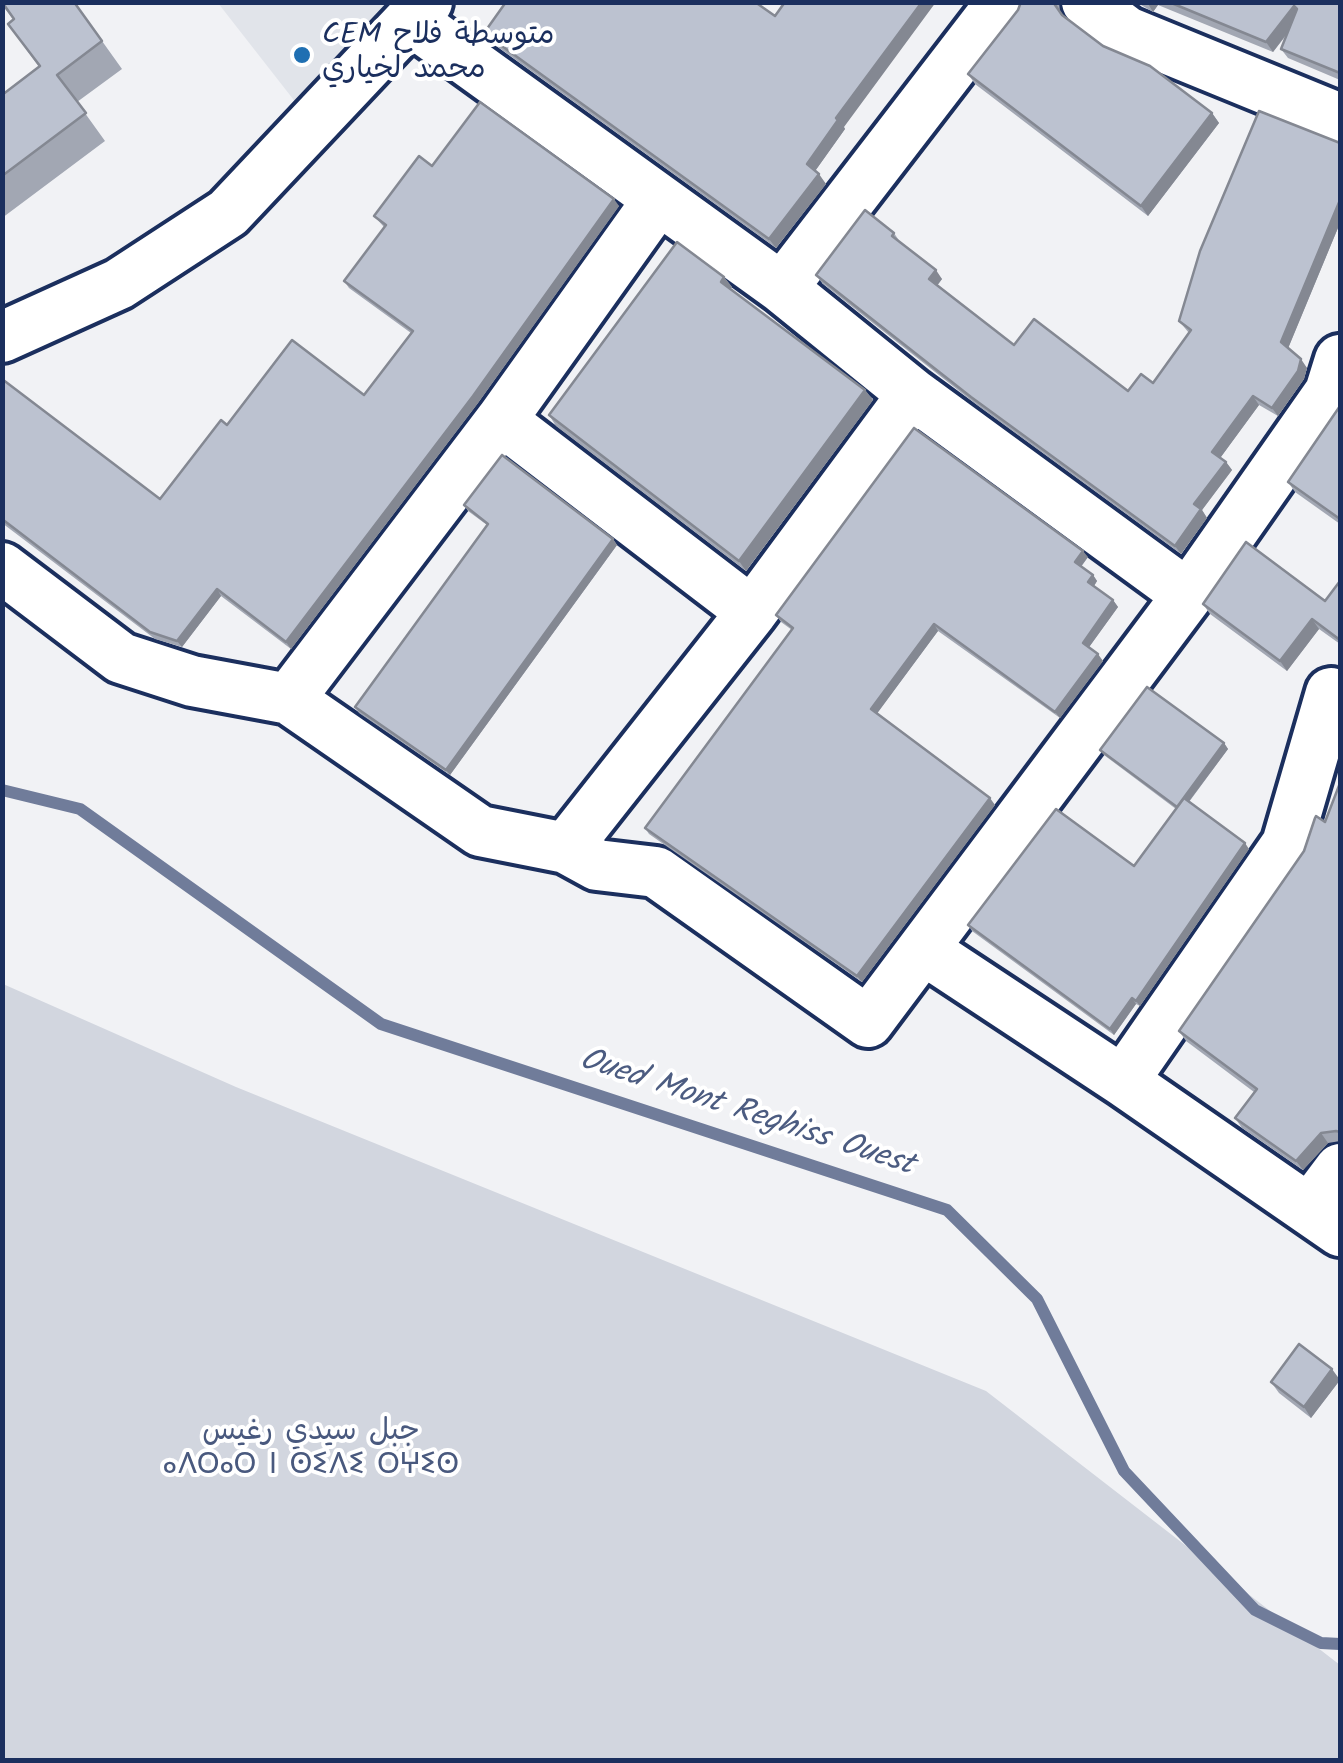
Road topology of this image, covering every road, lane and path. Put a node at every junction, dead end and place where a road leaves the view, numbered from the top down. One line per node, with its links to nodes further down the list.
1 (1002, 2): 6 (street)
2 (1088, 2): 4 (street)
3 (419, 12): 5 (street); 7 (street)
4 (1340, 119)
5 (658, 200): 6 (street); 10 (street)
6 (782, 288): 9 (street)
7 (2, 337)
8 (1337, 383): 12 (street)
9 (913, 394): 12 (street); 13 (street)
10 (502, 420): 13 (street); 15 (street)
11 (2, 568): 15 (street)
12 (1188, 596): 17 (street)
13 (752, 612): 16 (street)
14 (1332, 693): 18 (street)
15 (289, 699): 16 (street)
16 (566, 848): 17 (street)
17 (923, 950): 18 (street)
18 (1123, 1081): 20 (street)
19 (1340, 1169): 20 (street)
20 (1326, 1220)

